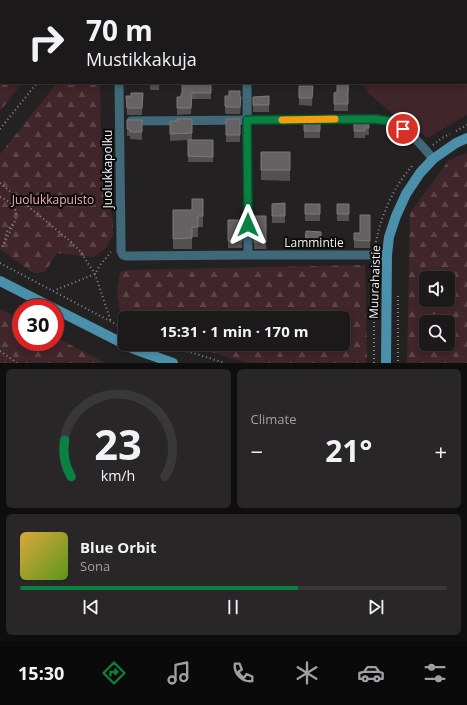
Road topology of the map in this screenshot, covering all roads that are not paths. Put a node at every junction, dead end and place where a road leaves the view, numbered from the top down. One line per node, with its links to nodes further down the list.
1 (119, 84): 4 (street, Juolukkapolku)
2 (247, 84): 3 (street)
3 (247, 120): 4 (street); 6 (street); 8 (street)
4 (120, 121): 7 (street, Juolukkapolku)
5 (467, 138): 6 (street, Muurahaistie)
6 (433, 159): 9 (street, Muurahaistie)
7 (123, 255): 8 (street, Lammintie)
8 (248, 255): 9 (street, Lammintie)
9 (386, 255): 14 (street, Muurahaistie)
10 (0, 281): 11 (street)
11 (35, 299)
12 (64, 314): 13 (street)
13 (173, 363)
14 (386, 363)

